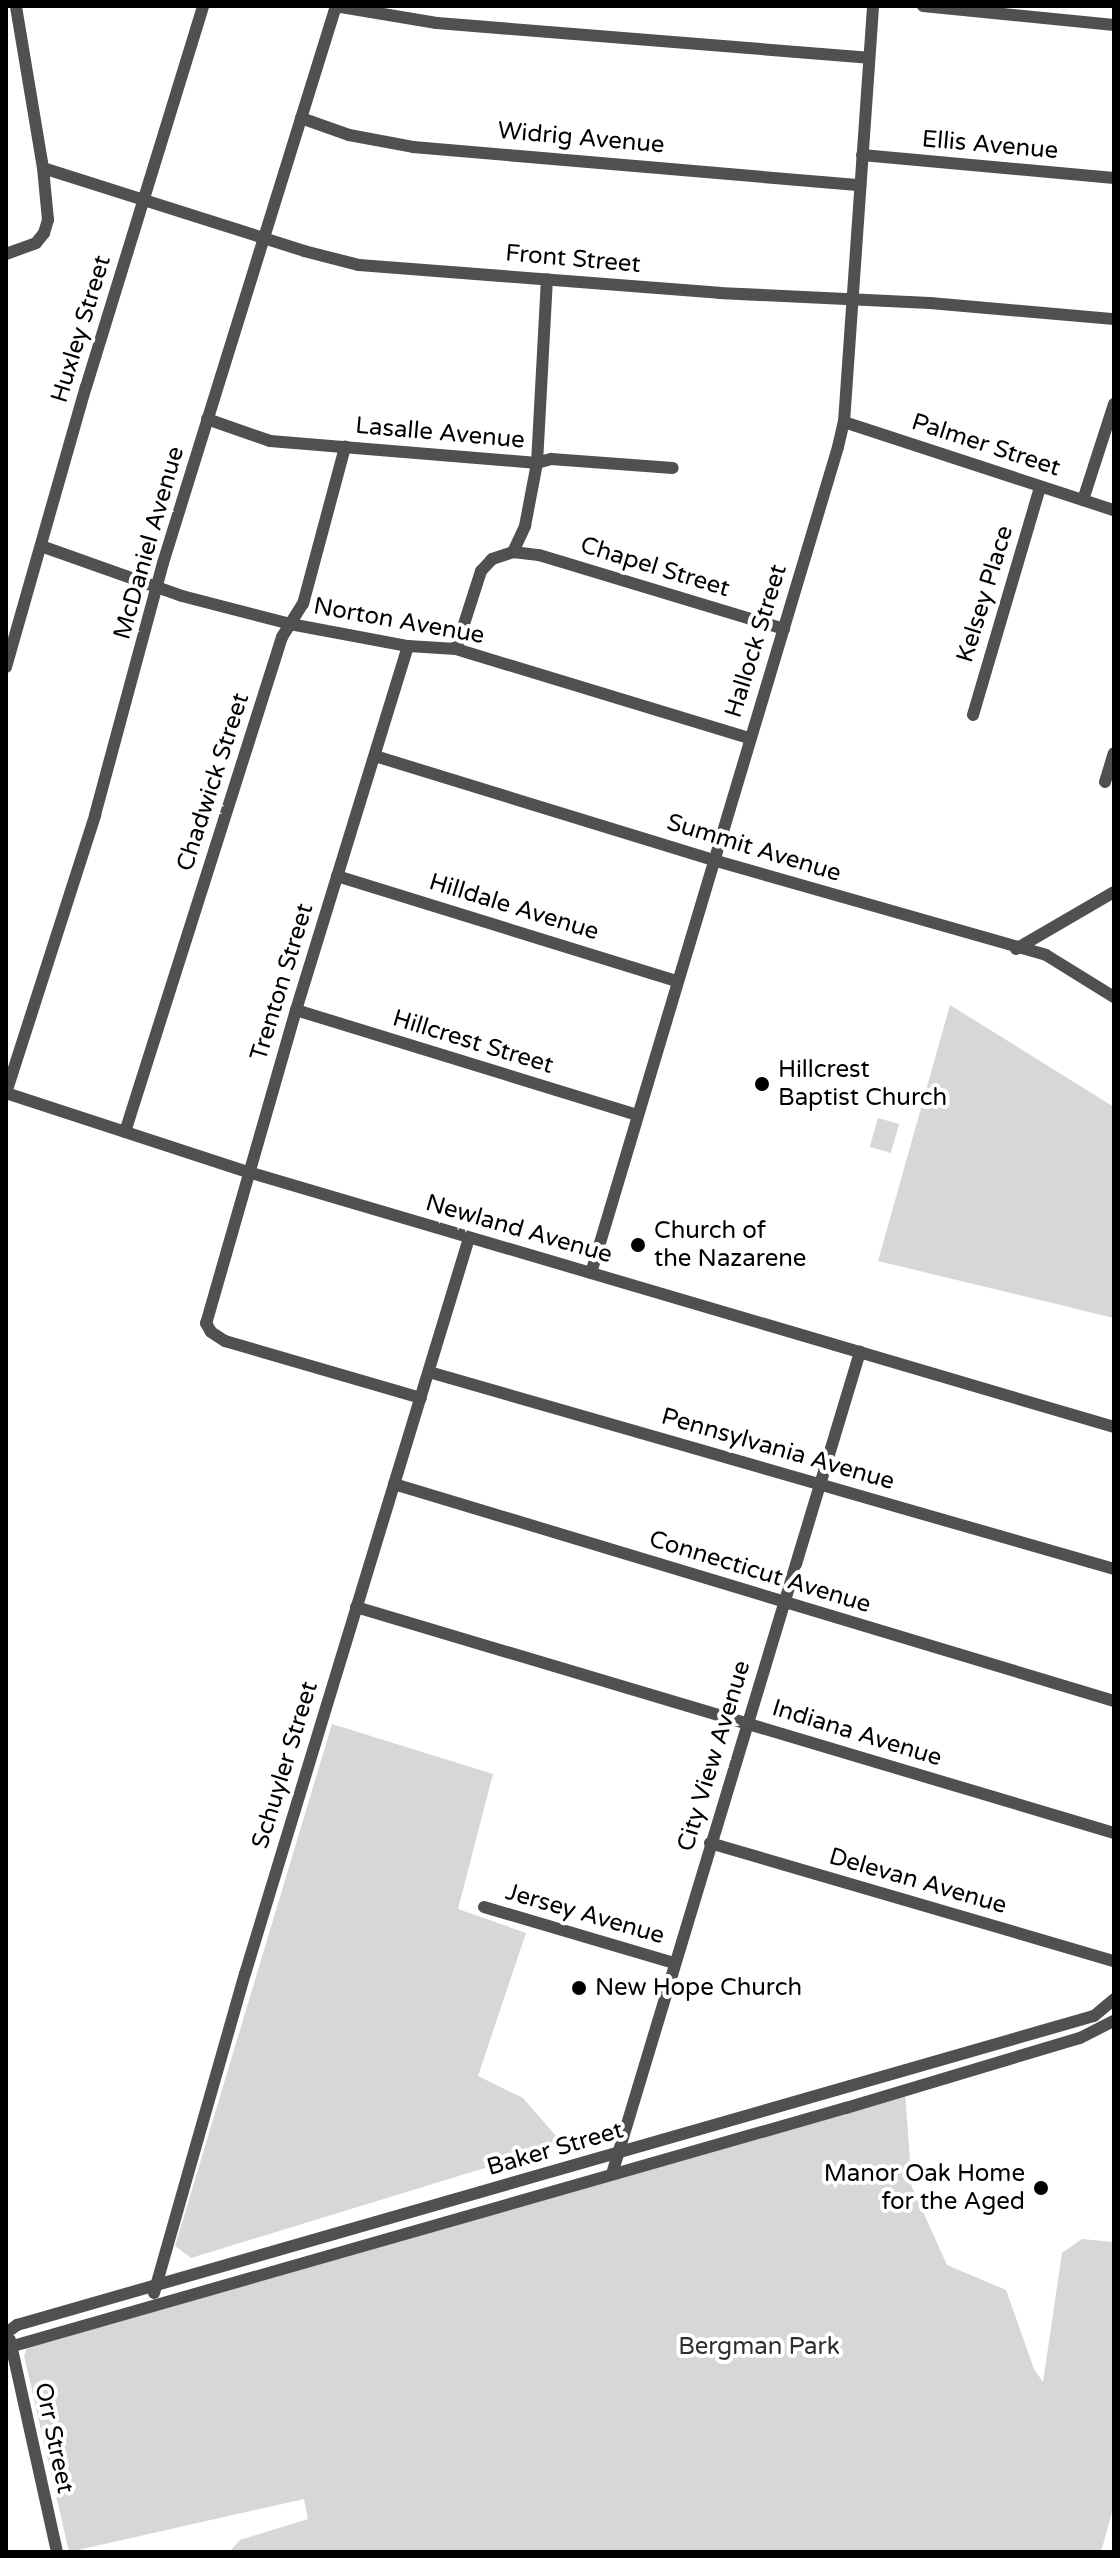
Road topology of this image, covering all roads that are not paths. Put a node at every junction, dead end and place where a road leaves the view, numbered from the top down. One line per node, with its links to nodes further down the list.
1 (16, 6): 13 (street)
2 (203, 6): 16 (street, Huxley Street)
3 (336, 6): 10 (street); 11 (street, McDaniel Avenue)
4 (873, 6): 10 (street, Hallock Street)
5 (923, 6): 7 (street)
6 (1084, 6): 8 (street)
7 (958, 8): 8 (street)
8 (1080, 22): 9 (street)
9 (1114, 25)
10 (869, 58): 12 (street, Hallock Street)
11 (301, 118): 15 (street, Widrig Avenue); 17 (street, McDaniel Avenue)
12 (862, 155): 14 (street, Ellis Avenue); 15 (street, Hallock Street)
13 (43, 168): 16 (street, Front Street); 18 (street)
14 (1114, 178)
15 (860, 185): 20 (street, Hallock Street)
16 (143, 199): 17 (street, Front Street); 32 (street, Huxley Street)
17 (263, 238): 19 (street, Front Street); 23 (street, McDaniel Avenue)
18 (6, 254)
19 (547, 279): 20 (street, Front Street); 27 (street)
20 (853, 300): 21 (street, Front Street); 25 (street, Hallock Street)
21 (1114, 319)
22 (1114, 404): 24 (street)
23 (207, 419): 26 (street, Lasalle Avenue); 34 (street, McDaniel Avenue)
24 (1112, 420): 30 (street)
25 (844, 422): 29 (street, Palmer Street); 36 (street, Hallock Street)
26 (345, 447): 27 (street, Lasalle Avenue); 35 (street, Chadwick Street)
27 (537, 463): 28 (street, Lasalle Avenue); 33 (street)
28 (673, 468)
29 (1040, 487): 30 (street, Palmer Street); 40 (street, Kelsey Place)
30 (1083, 500): 31 (street, Palmer Street)
31 (1114, 510)
32 (41, 546): 34 (street, Norton Avenue); 39 (street, Huxley Street)
33 (513, 552): 36 (street, Chapel Street); 38 (street)
34 (156, 587): 35 (street, Norton Avenue); 52 (street, McDaniel Avenue)
35 (290, 624): 37 (street, Norton Avenue); 54 (street, Chadwick Street)
36 (784, 629): 41 (street, Hallock Street)
37 (408, 646): 38 (street, Norton Avenue); 43 (street, Trenton Street)
38 (456, 649): 41 (street, Norton Avenue)
39 (6, 667)
40 (973, 715)
41 (749, 738): 45 (street, Hallock Street)
42 (1114, 753): 44 (street)
43 (375, 756): 45 (street, Summit Avenue); 46 (street, Trenton Street)
44 (1105, 782)
45 (713, 860): 48 (street, Summit Avenue); 49 (street, Hallock Street)
46 (337, 876): 49 (street, Hilldale Avenue); 51 (street, Trenton Street)
47 (1114, 892): 48 (street)
48 (1016, 949): 50 (street, Summit Avenue)
49 (677, 981): 53 (street, Hallock Street)
50 (1114, 997)
51 (296, 1010): 53 (street, Hillcrest Street); 55 (street, Trenton Street)
52 (6, 1093): 54 (street, Newland Avenue)
53 (637, 1115): 57 (street, Hallock Street)
54 (125, 1132): 55 (street, Newland Avenue)
55 (248, 1172): 56 (street, Newland Avenue); 60 (street, Trenton Street)
56 (469, 1238): 57 (street, Newland Avenue); 59 (street, Schuyler Street)
57 (591, 1273): 58 (street, Newland Avenue)
58 (860, 1352): 61 (street, Newland Avenue); 63 (street, City View Avenue)
59 (429, 1372): 60 (street, Schuyler Street); 63 (street, Pennsylvania Avenue)
60 (421, 1398): 62 (street, Schuyler Street)
61 (1114, 1427)
62 (394, 1484): 65 (street, Connecticut Avenue); 66 (street, Schuyler Street)
63 (820, 1484): 64 (street, Pennsylvania Avenue); 65 (street, City View Avenue)
64 (1114, 1569)
65 (784, 1603): 67 (street, Connecticut Avenue); 68 (street, City View Avenue)
66 (356, 1607): 68 (street, Indiana Avenue); 81 (street, Schuyler Street)
67 (1114, 1701)
68 (747, 1723): 69 (street, Indiana Avenue); 70 (street, City View Avenue)
69 (1114, 1833)
70 (710, 1843): 72 (street, Delevan Avenue); 73 (street, City View Avenue)
71 (484, 1907): 73 (street, Jersey Avenue)
72 (1114, 1961)
73 (674, 1963): 79 (street, City View Avenue)
74 (1114, 1999): 76 (street, Baker Street)
75 (1114, 2021): 77 (street, Baker Street)
76 (1053, 2027): 77 (street); 79 (street, Baker Street)
77 (1098, 2030): 78 (street); 80 (street, Baker Street)
78 (1114, 2034)
79 (618, 2154): 80 (street, City View Avenue); 81 (street, Baker Street)
80 (612, 2174): 82 (street, Baker Street)
81 (155, 2287): 82 (street, Schuyler Street); 83 (street, Baker Street)
82 (150, 2306): 84 (street, Baker Street)
83 (7, 2333): 84 (street, Orr Street)
84 (9, 2348): 85 (street, Orr Street)
85 (57, 2552)

